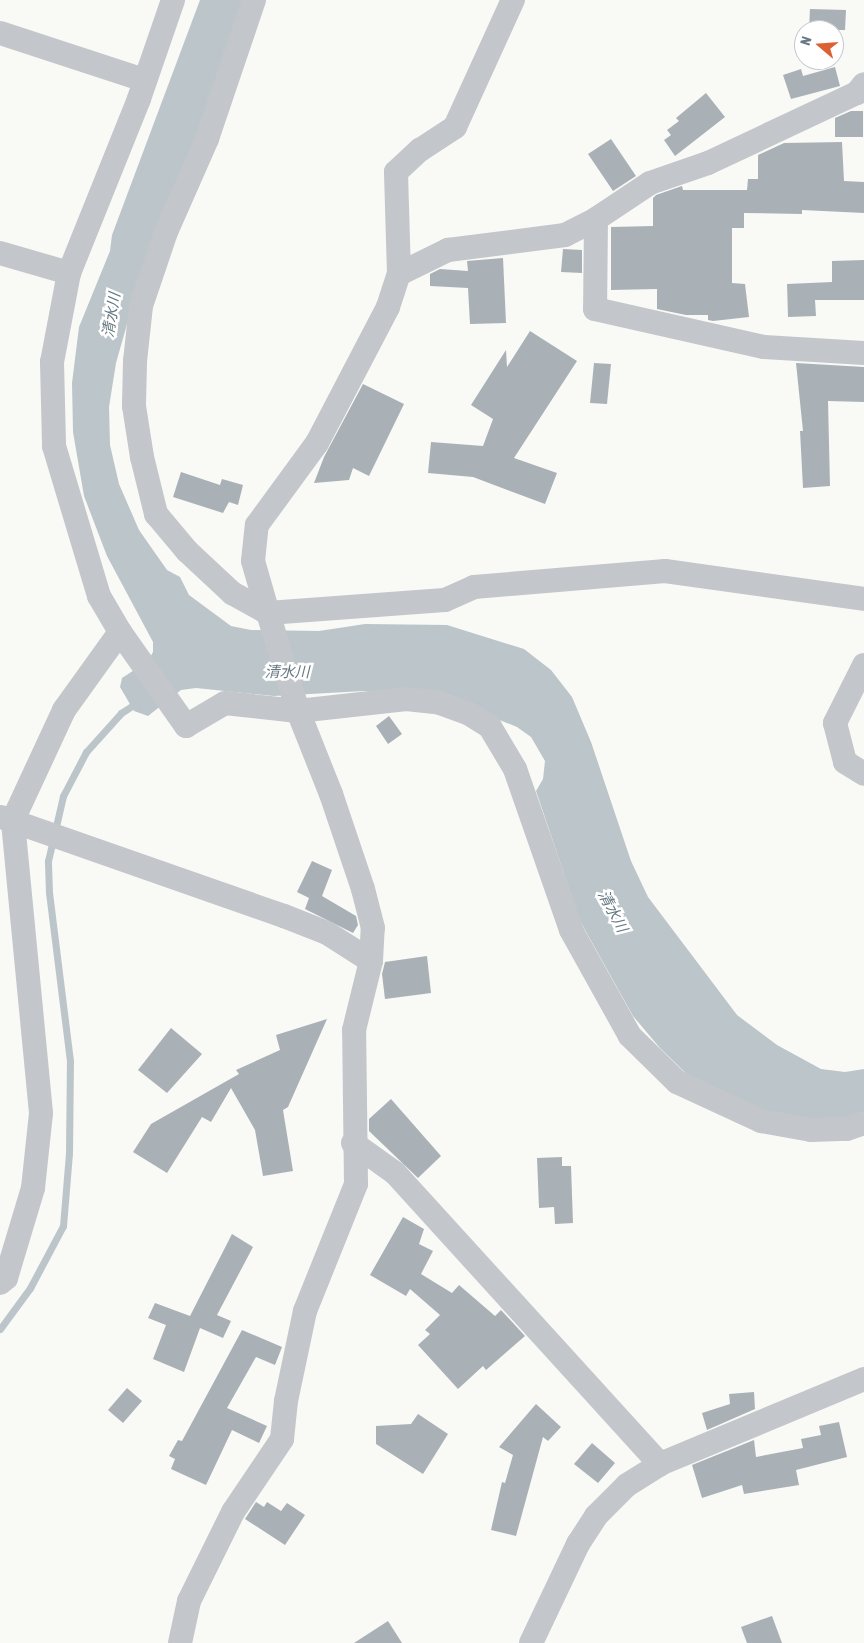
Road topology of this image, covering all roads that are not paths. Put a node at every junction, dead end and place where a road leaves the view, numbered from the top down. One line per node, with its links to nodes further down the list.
1 (173, 0): 5 (street)
2 (254, 0): 13 (street)
3 (513, 0): 10 (street)
4 (0, 33): 5 (street)
5 (144, 80): 9 (street)
6 (864, 84): 7 (street)
7 (596, 219): 10 (street); 11 (street)
8 (0, 253): 9 (street)
9 (69, 273): 14 (street)
10 (399, 274): 13 (street)
11 (864, 353)
12 (864, 599): 13 (street)
13 (268, 613): 16 (street)
14 (120, 632): 16 (street); 18 (street)
15 (864, 665): 17 (street)
16 (298, 711): 19 (street); 20 (street)
17 (864, 774)
18 (14, 821): 19 (street); 22 (street)
19 (371, 961): 21 (street)
20 (864, 1123)
21 (353, 1143): 24 (street); 25 (street)
22 (0, 1283)
23 (864, 1379): 24 (street)
24 (660, 1464): 26 (street)
25 (180, 1643)
26 (531, 1643)

